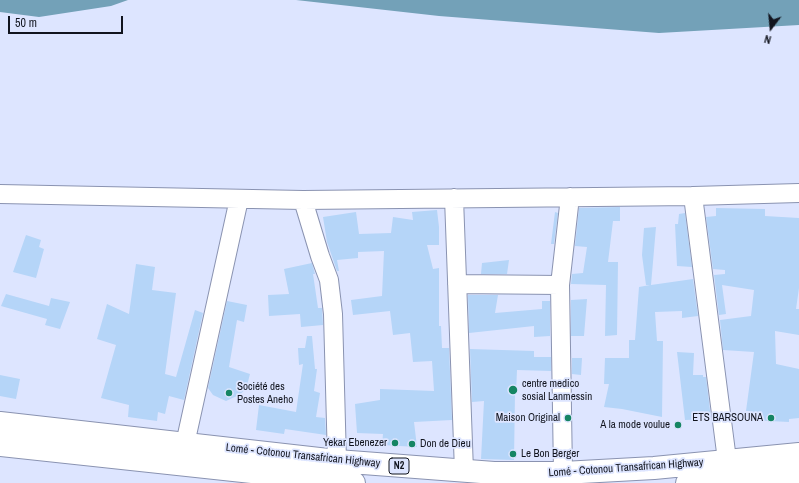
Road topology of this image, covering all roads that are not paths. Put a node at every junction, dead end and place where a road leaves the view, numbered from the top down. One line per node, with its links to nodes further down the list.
1 (799, 193): 3 (street)
2 (0, 194): 6 (street)
3 (693, 196): 4 (street); 14 (street)
4 (570, 197): 5 (street); 9 (street)
5 (454, 198): 7 (street); 8 (street)
6 (239, 199): 7 (street); 11 (street)
7 (303, 200): 15 (street)
8 (457, 284): 9 (street); 16 (street)
9 (560, 285): 18 (street)
10 (0, 424): 11 (highway, Lomé - Cotonou Transafrican Highway / N2)
11 (186, 444): 15 (highway, Lomé - Cotonou Transafrican Highway / N2)
12 (0, 445): 19 (highway, Lomé - Cotonou Transafrican Highway)
13 (799, 454): 14 (highway, Lomé - Cotonou Transafrican Highway / N2)
14 (727, 460): 18 (highway, Lomé - Cotonou Transafrican Highway / N2)
15 (337, 461): 16 (highway, Lomé - Cotonou Transafrican Highway / N2)
16 (464, 471): 18 (highway, Lomé - Cotonou Transafrican Highway / N2)
17 (799, 472): 20 (highway, Lomé - Cotonou Transafrican Highway)
18 (563, 473)
19 (354, 483)
20 (687, 483)

